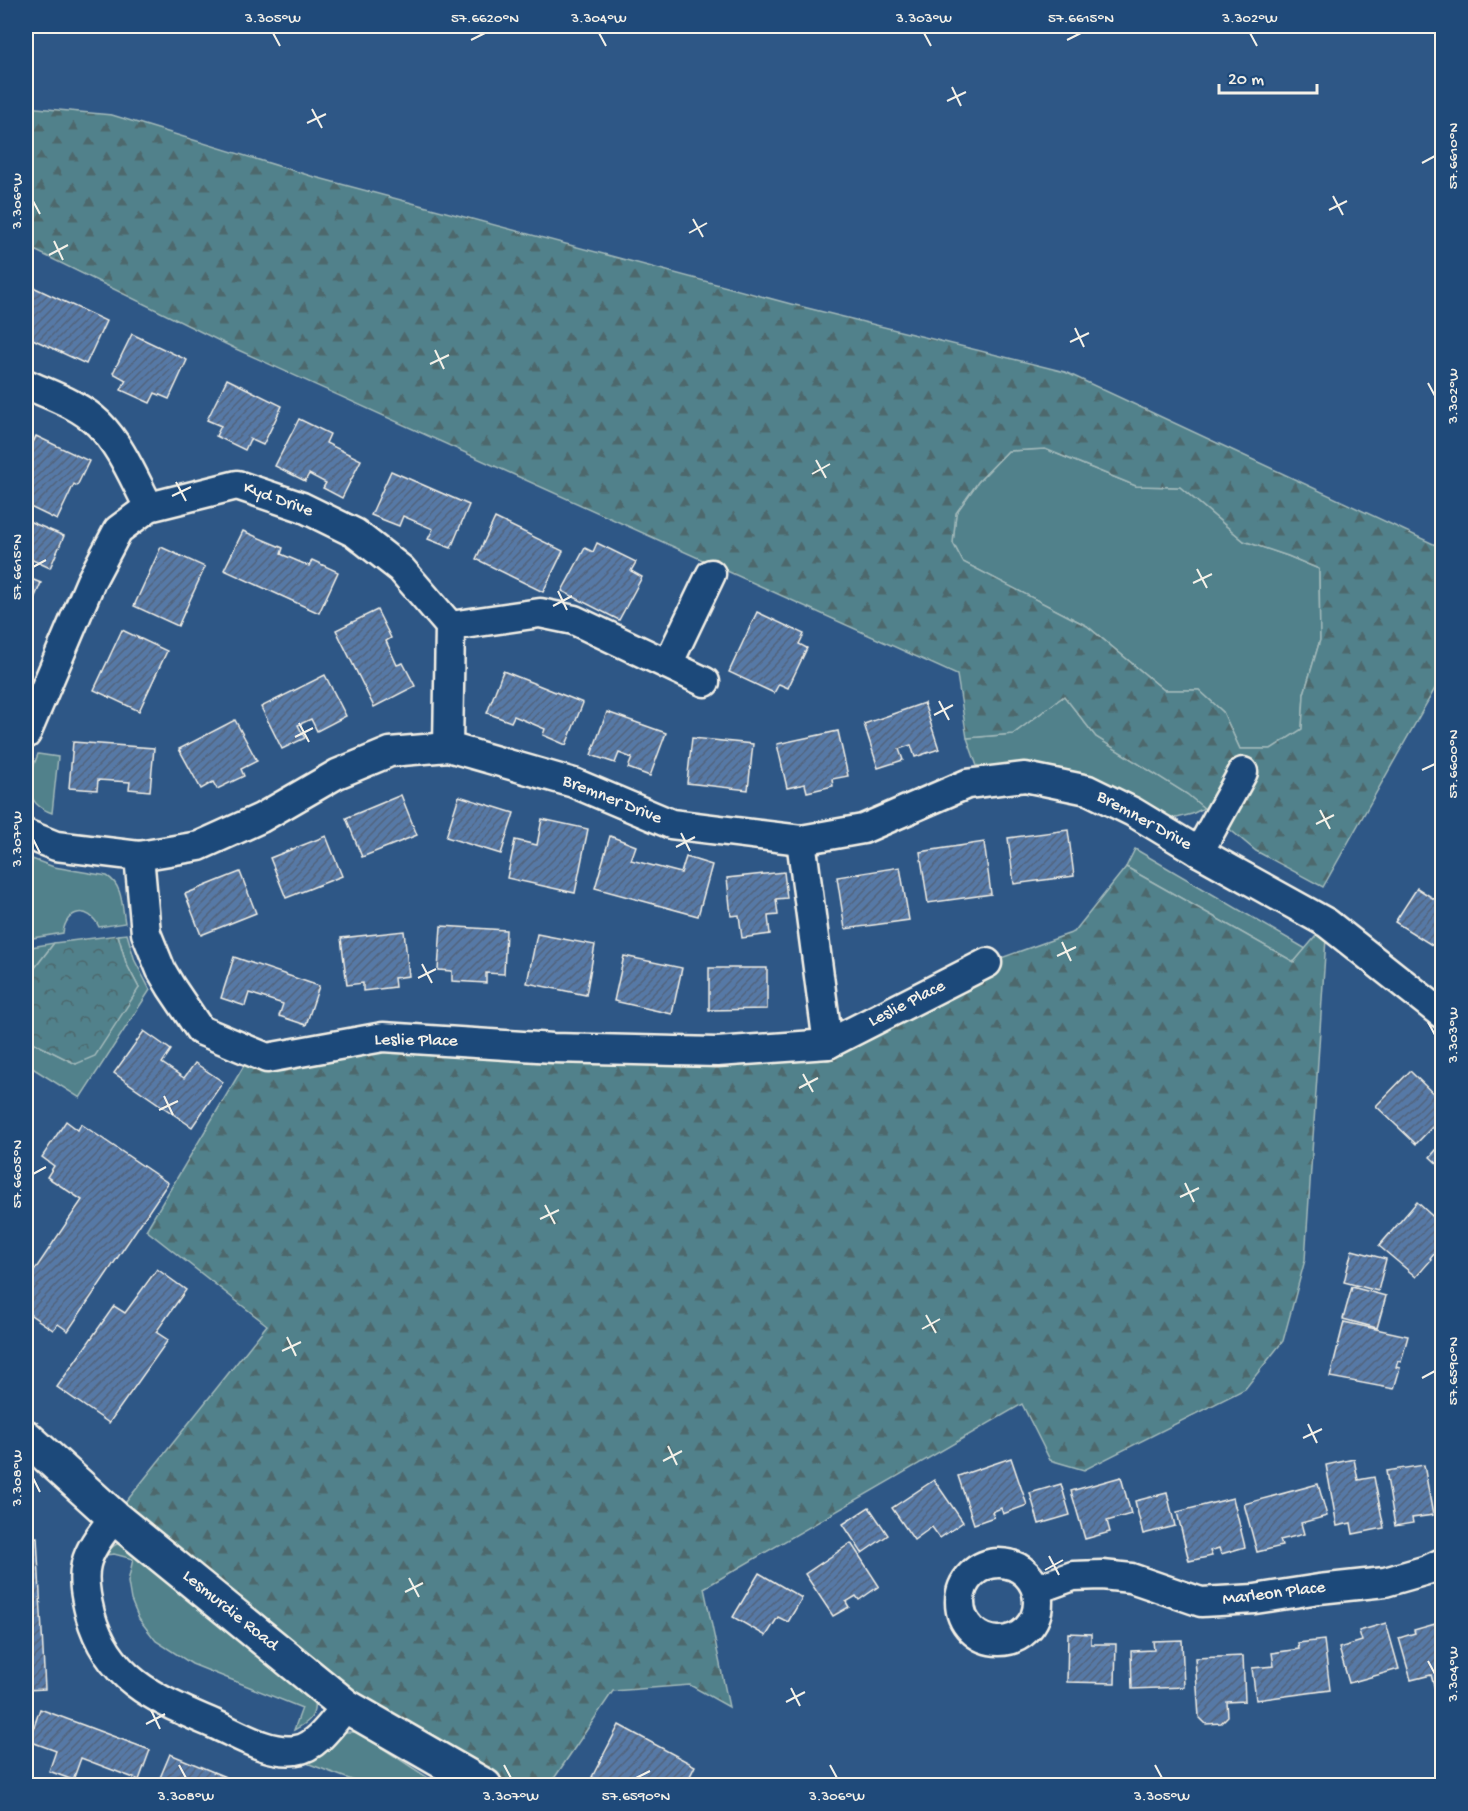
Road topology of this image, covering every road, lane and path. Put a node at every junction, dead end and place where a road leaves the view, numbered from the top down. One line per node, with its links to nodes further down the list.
1 (26, 384): 2 (street)
2 (149, 507): 4 (street, Kyd Drive); 7 (street, Kyd Drive)
3 (711, 573): 5 (street)
4 (450, 626): 5 (street); 8 (street)
5 (668, 664): 6 (street)
6 (705, 682)
7 (26, 734)
8 (448, 747): 11 (street, Bremner Drive); 13 (street, Bremner Drive)
9 (1243, 772): 12 (street, Bremner Drive)
10 (26, 834): 13 (street, Bremner Drive)
11 (801, 840): 12 (street, Bremner Drive); 16 (street)
12 (1199, 852): 15 (street, Bremner Drive)
13 (139, 856): 16 (street, Leslie Place)
14 (987, 963): 16 (street, Leslie Place)
15 (1443, 1014)
16 (828, 1044)
17 (26, 1437): 18 (street, Lesmurdie Road)
18 (114, 1516): 21 (street, Lesmurdie Road); 21 (street)
19 (1443, 1563): 20 (street, Marleon Place)
20 (1036, 1589)
21 (346, 1706): 22 (street, Lesmurdie Road)
22 (485, 1785)

